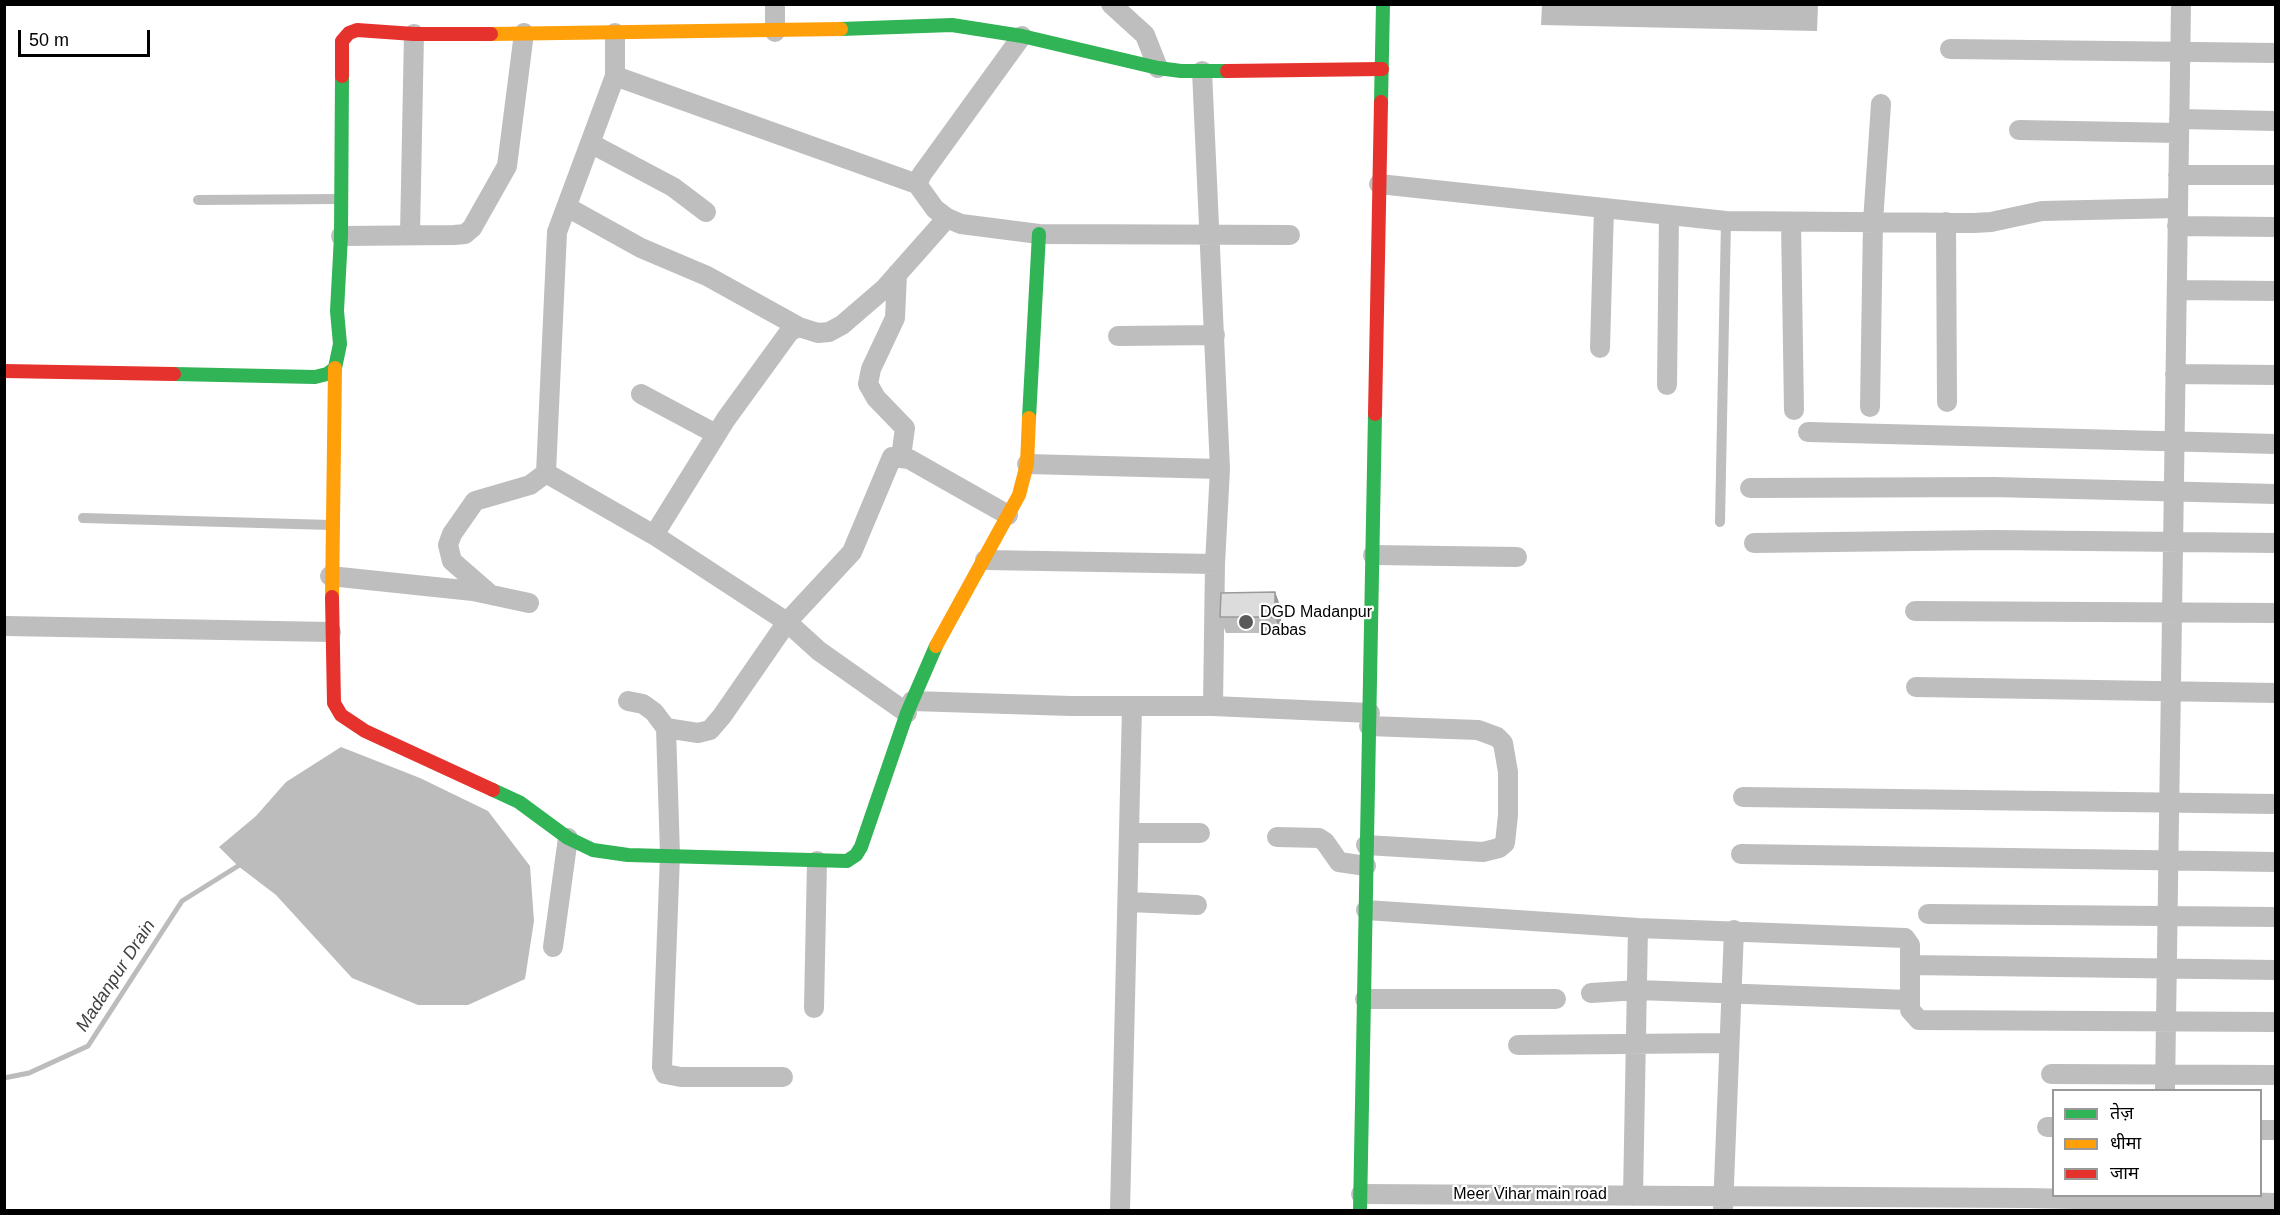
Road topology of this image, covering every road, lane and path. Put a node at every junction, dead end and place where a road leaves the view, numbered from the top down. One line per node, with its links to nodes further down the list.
1 (775, 4): 5 (street)
2 (1111, 4): 13 (street)
3 (1383, 4): 14 (street)
4 (2181, 4): 11 (street)
5 (775, 32): 7 (street); 9 (street)
6 (524, 33): 7 (street); 8 (street); 40 (street)
7 (615, 33): 16 (street)
8 (414, 34): 26 (street); 40 (street)
9 (1022, 36): 13 (street); 24 (street)
10 (1950, 49): 11 (street)
11 (2180, 52): 12 (street); 19 (street)
12 (2276, 53)
13 (1158, 68): 15 (street)
14 (1382, 69): 15 (street); 25 (street)
15 (1202, 71): 39 (street)
16 (615, 76): 21 (street); 24 (street)
17 (1881, 104): 36 (street)
18 (2276, 121): 19 (street)
19 (2179, 126): 20 (street); 22 (street)
20 (2019, 130)
21 (590, 143): 28 (street); 30 (street)
22 (2178, 175): 23 (street); 32 (street)
23 (2276, 176)
24 (917, 184): 33 (street)
25 (1379, 184): 29 (street); 79 (street)
26 (341, 199): 27 (lane); 43 (street)
27 (198, 200)
28 (567, 207): 47 (street); 67 (street)
29 (1604, 208): 31 (street); 50 (street)
30 (706, 212)
31 (1669, 215): 34 (street); 55 (street)
32 (2178, 217): 37 (street); 38 (street); 45 (street)
33 (947, 218): 41 (street); 44 (street)
34 (1726, 221): 35 (street); 73 (lane)
35 (1791, 222): 36 (street); 59 (street)
36 (1874, 222): 37 (street); 58 (street)
37 (1946, 222): 57 (street)
38 (2276, 227)
39 (1211, 233): 41 (street); 42 (street); 48 (street)
40 (410, 234): 43 (street)
41 (1039, 234): 65 (street)
42 (1290, 235)
43 (341, 236): 51 (street)
44 (897, 274): 47 (street); 64 (street)
45 (2177, 290): 46 (street); 53 (street)
46 (2276, 291)
47 (799, 327): 61 (street)
48 (1215, 335): 49 (street); 66 (street)
49 (1118, 336)
50 (1600, 348)
51 (335, 368): 52 (street); 74 (street)
52 (4, 371)
53 (2175, 374): 54 (street); 62 (street)
54 (2276, 375)
55 (1667, 385)
56 (641, 394): 61 (street)
57 (1947, 402)
58 (1870, 407)
59 (1794, 410)
60 (1808, 432): 62 (street)
61 (716, 434): 75 (street)
62 (2174, 442): 63 (street); 69 (street)
63 (2276, 444)
64 (901, 457): 71 (street); 89 (street)
65 (1026, 464): 66 (street); 71 (street)
66 (1220, 469): 82 (street)
67 (546, 472): 75 (street); 84 (street)
68 (1750, 488): 69 (street)
69 (2174, 492): 70 (street); 76 (street)
70 (2276, 494)
71 (1008, 515): 81 (street)
72 (83, 518): 74 (lane)
73 (1720, 522)
74 (331, 525): 83 (street)
75 (654, 535): 89 (street)
76 (2173, 541): 77 (street); 78 (street); 87 (street)
77 (1754, 543)
78 (2276, 543)
79 (1373, 555): 80 (street); 99 (street)
80 (1517, 557)
81 (985, 560): 82 (street); 98 (street)
82 (1215, 564): 97 (street)
83 (330, 576): 84 (street); 91 (street)
84 (490, 594): 85 (street)
85 (530, 603)
86 (1915, 611): 87 (street)
87 (2172, 613): 88 (street); 93 (street)
88 (2276, 613)
89 (787, 622): 98 (street); 100 (street)
90 (6, 626): 91 (street)
91 (331, 632): 107 (street)
92 (1917, 687): 93 (street)
93 (2171, 691): 94 (street); 102 (street)
94 (2276, 693)
95 (628, 701): 100 (street)
96 (1132, 706): 97 (street); 98 (street); 104 (street)
97 (1213, 706): 99 (street)
98 (910, 707): 112 (street)
99 (1370, 720): 108 (street); 108 (street)
100 (666, 728): 110 (street)
101 (1743, 797): 102 (street)
102 (2169, 802): 103 (street); 111 (street)
103 (2276, 804)
104 (1131, 833): 105 (street); 115 (street)
105 (1200, 833)
106 (1277, 837): 114 (street)
107 (568, 838): 110 (street); 123 (street)
108 (1366, 845): 114 (street)
109 (1741, 854): 111 (street)
110 (670, 855): 112 (street); 141 (street)
111 (2168, 860): 113 (street); 119 (street)
112 (817, 861): 133 (street)
113 (2276, 862)
114 (1366, 866): 117 (street)
115 (1129, 902): 116 (street); 150 (street)
116 (1197, 904)
117 (1366, 910): 121 (street); 130 (street)
118 (1928, 914): 119 (street)
119 (2168, 916): 120 (street); 125 (street)
120 (2276, 916)
121 (1638, 928): 122 (street); 127 (street)
122 (1734, 930): 124 (street); 129 (street)
123 (553, 947)
124 (1910, 965): 125 (street); 132 (street)
125 (2167, 969): 126 (street); 134 (street)
126 (2276, 970)
127 (1638, 990): 128 (street); 129 (street); 138 (street)
128 (1591, 993)
129 (1730, 993): 132 (street); 136 (street)
130 (1365, 999): 131 (street); 145 (street)
131 (1556, 999)
132 (1909, 1000): 134 (street)
133 (814, 1008)
134 (2166, 1022): 135 (street); 142 (street)
135 (2276, 1022)
136 (1729, 1043): 138 (street); 147 (street)
137 (1518, 1045): 138 (street)
138 (1636, 1046): 143 (street)
139 (2050, 1074): 142 (street)
140 (2276, 1076): 142 (street)
141 (783, 1077)
142 (2165, 1082)
143 (1633, 1196): 145 (street, Meer Vihar main road); 147 (street, Meer Vihar main road)
144 (2164, 1199): 146 (street, Meer Vihar main road); 149 (street, Meer Vihar main road)
145 (1360, 1202)
146 (2276, 1203)
147 (1723, 1204): 148 (street, Meer Vihar main road)
148 (1941, 1204): 149 (street, Meer Vihar main road)
149 (2131, 1205)
150 (1120, 1210)

